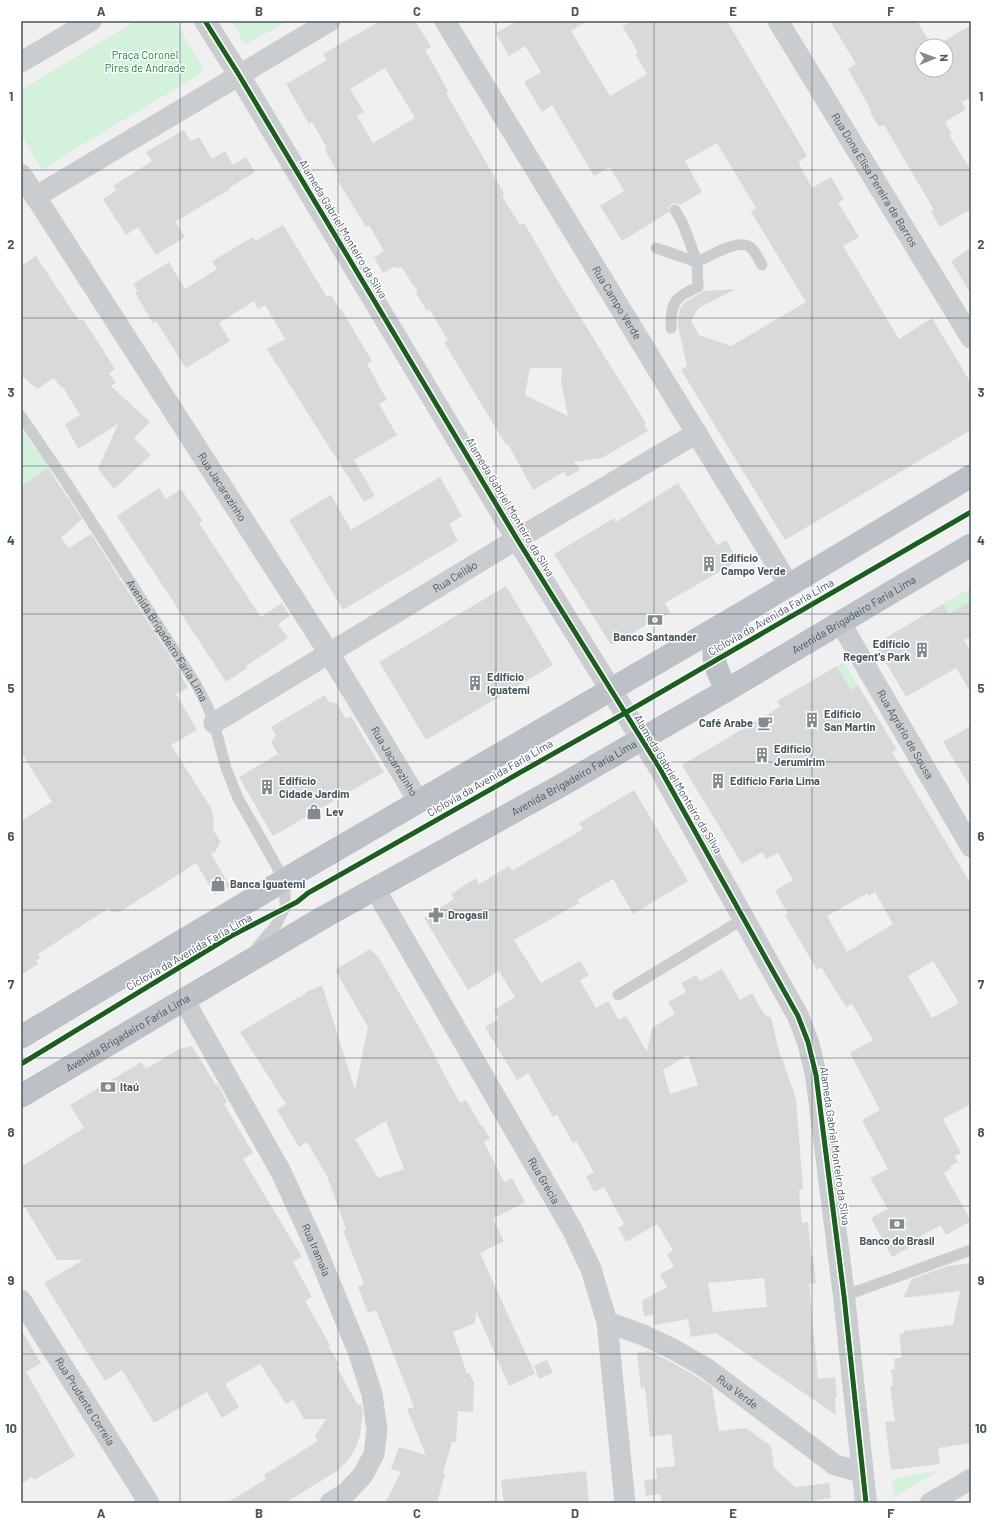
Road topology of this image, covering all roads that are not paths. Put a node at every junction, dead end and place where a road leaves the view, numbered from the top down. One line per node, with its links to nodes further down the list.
1 (91, 21): 6 (street)
2 (205, 21): 7 (street, Alameda Gabriel Monteiro da Silva)
3 (330, 21): 7 (street)
4 (445, 21): 17 (street, Rua Campo Verde)
5 (778, 21): 15 (street, Rua Dona Elisa Pereira de Barros)
6 (21, 62)
7 (239, 75): 9 (street); 19 (street, Alameda Gabriel Monteiro da Silva)
8 (21, 174): 9 (street, Rua Jacarezinho)
9 (35, 197): 24 (street, Rua Jacarezinho)
10 (675, 210): 12 (lane)
11 (656, 248): 12 (lane)
12 (697, 262): 13 (lane); 14 (lane)
13 (762, 265)
14 (671, 328)
15 (971, 338)
16 (21, 416): 27 (lane, Avenida Brigadeiro Faria Lima)
17 (697, 433): 19 (street, Rua Ceilão); 21 (street, Rua Campo Verde)
18 (971, 476): 21 (highway)
19 (517, 539): 24 (street, Rua Ceilão); 25 (street, Alameda Gabriel Monteiro da Silva)
20 (971, 545): 23 (highway, Avenida Brigadeiro Faria Lima)
21 (789, 585): 22 (highway)
22 (750, 608): 25 (highway); 26 (highway)
23 (840, 622): 26 (highway, Avenida Brigadeiro Faria Lima); 30 (street, Rua Agrário de Sousa)
24 (329, 653): 27 (street, Rua Ceilão); 29 (street, Rua Jacarezinho)
25 (610, 690): 28 (street, Alameda Gabriel Monteiro da Silva); 29 (highway)
26 (727, 690): 28 (highway, Avenida Brigadeiro Faria Lima)
27 (214, 723): 31 (lane, Avenida Brigadeiro Faria Lima)
28 (641, 739): 32 (highway, Avenida Brigadeiro Faria Lima); 33 (street, Alameda Gabriel Monteiro da Silva)
29 (419, 802): 31 (highway)
30 (971, 847)
31 (285, 881): 34 (lane, Avenida Brigadeiro Faria Lima); 37 (highway)
32 (375, 889): 34 (highway, Avenida Brigadeiro Faria Lima); 42 (street, Rua Grécia)
33 (745, 918): 35 (lane); 40 (street, Alameda Gabriel Monteiro da Silva)
34 (235, 970): 36 (highway, Avenida Brigadeiro Faria Lima)
35 (618, 995)
36 (184, 1000): 38 (highway, Avenida Brigadeiro Faria Lima); 46 (street, Rua Iramaia)
37 (21, 1037)
38 (21, 1096)
39 (971, 1250): 40 (lane)
40 (844, 1296): 43 (street, Alameda Gabriel Monteiro da Silva)
41 (21, 1300): 45 (street, Rua Prudente Correia)
42 (607, 1322): 43 (street, Rua Verde); 47 (street, Rua Grécia)
43 (862, 1472): 48 (street, Alameda Gabriel Monteiro da Silva)
44 (971, 1478): 49 (street)
45 (149, 1503)
46 (330, 1503)
47 (625, 1503)
48 (866, 1503)
49 (930, 1503)

